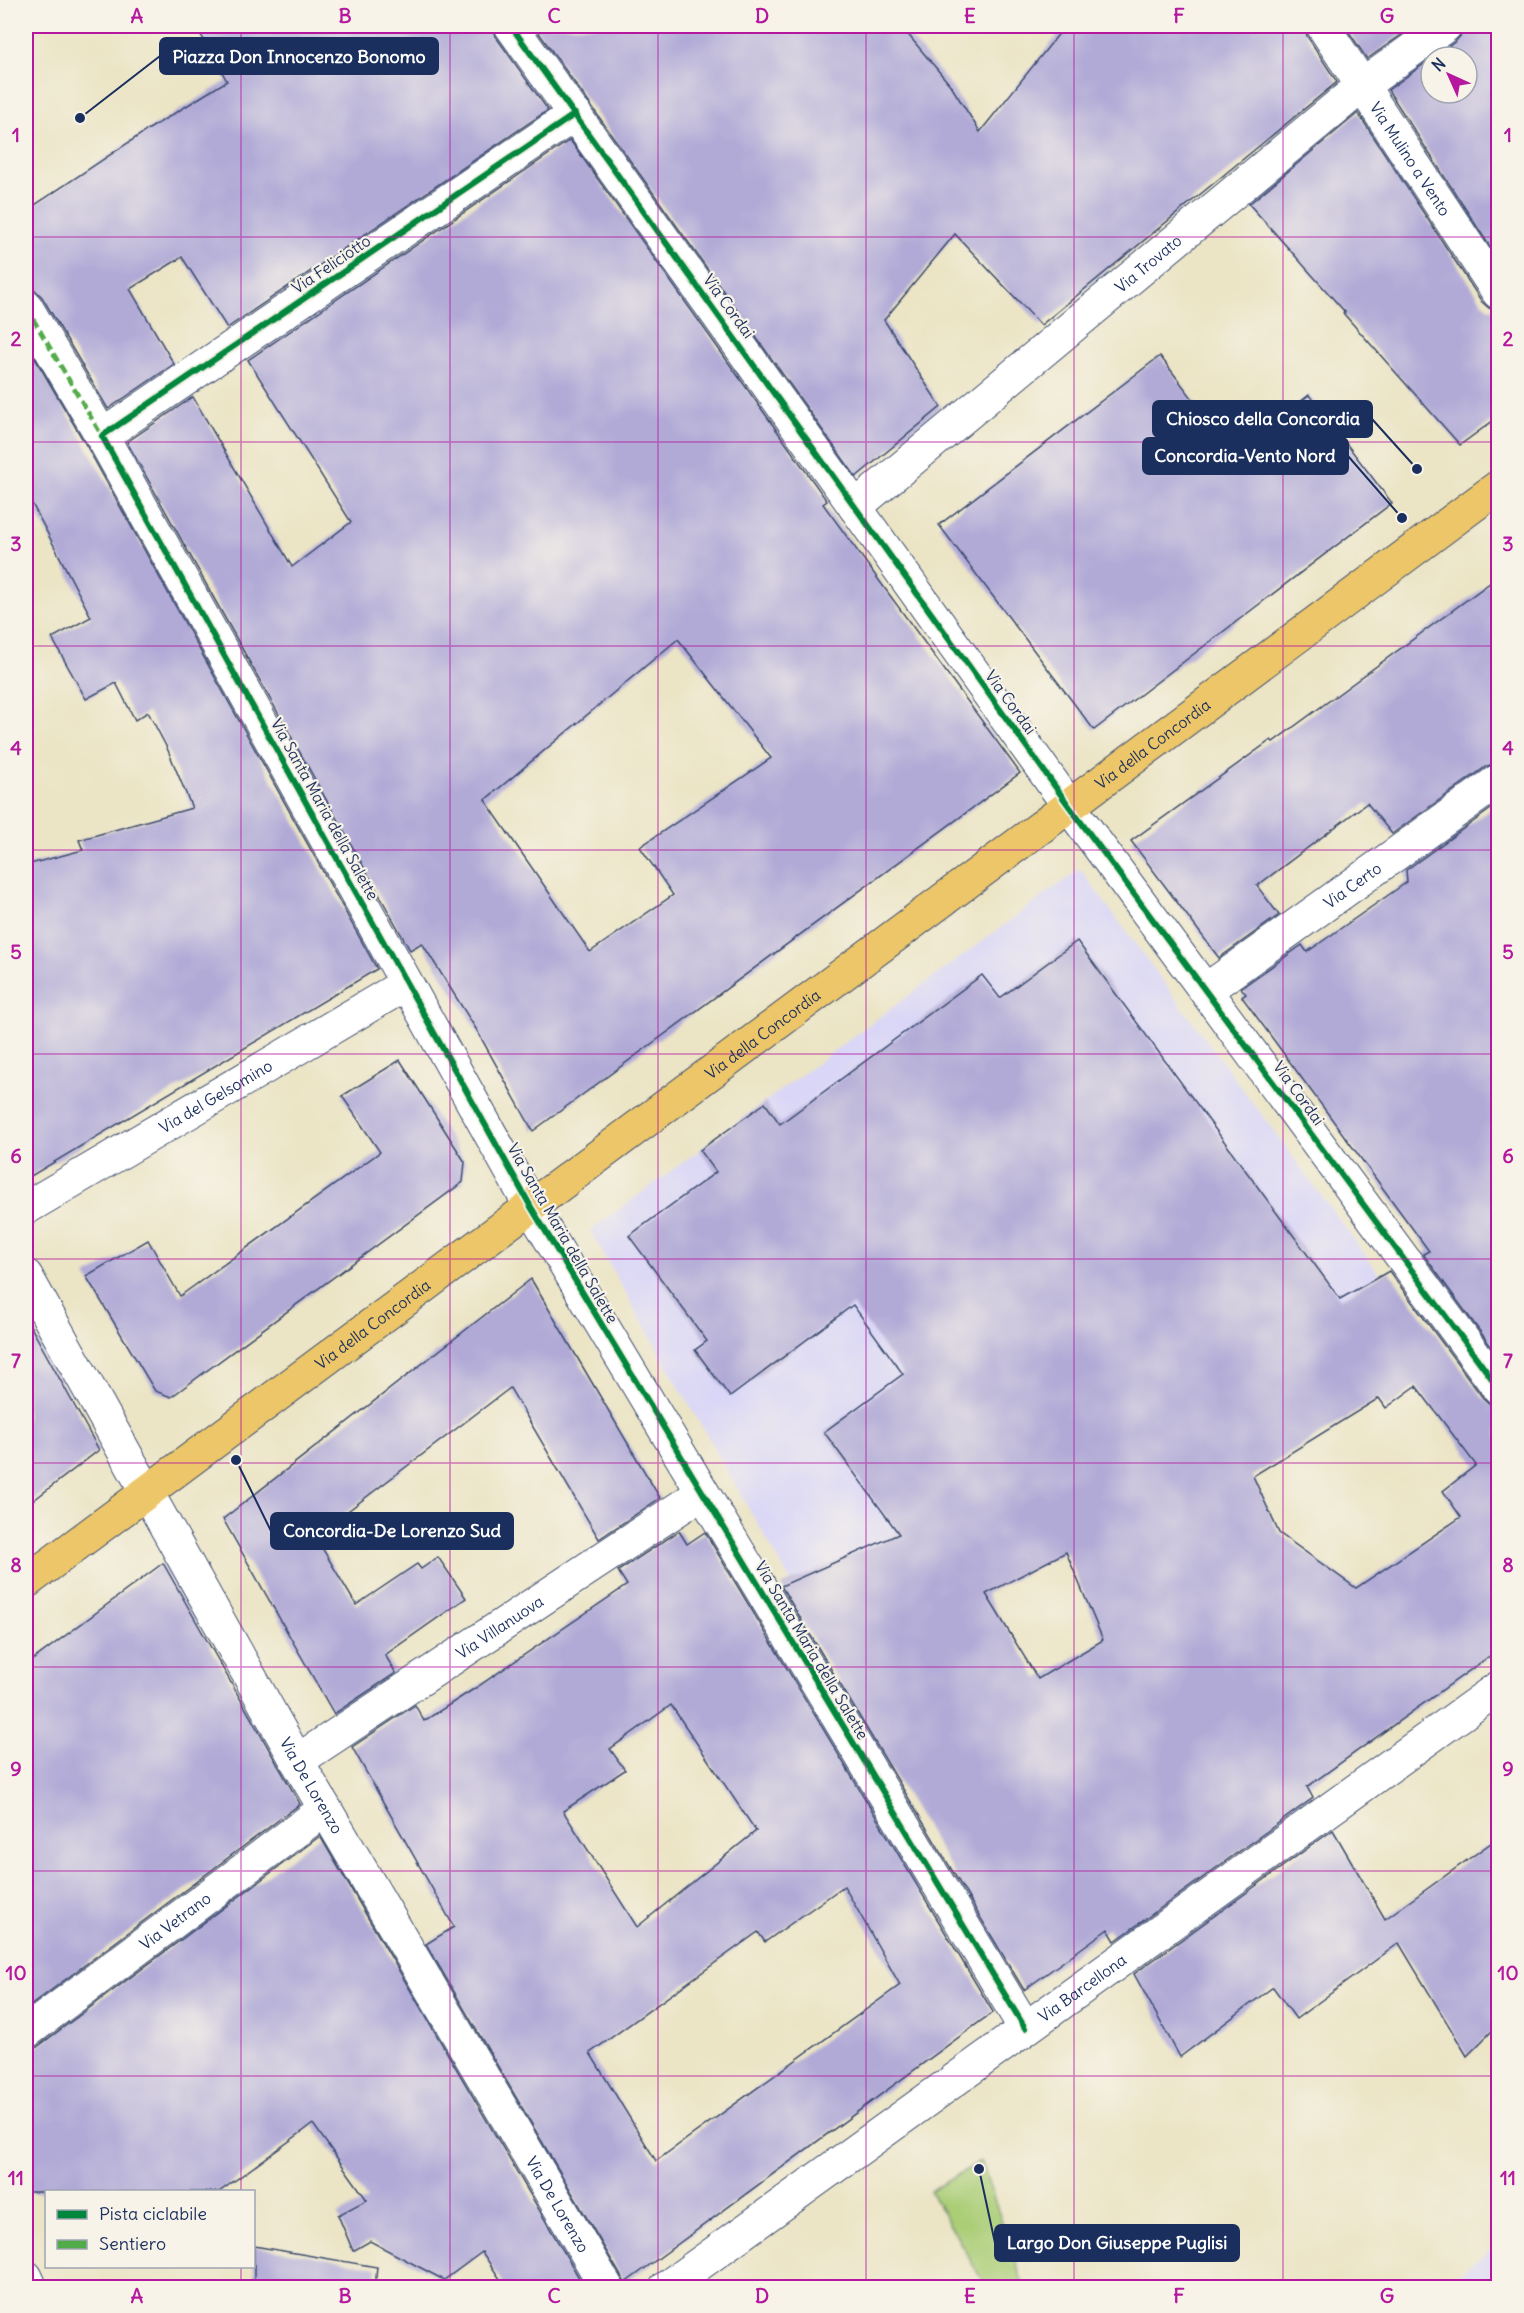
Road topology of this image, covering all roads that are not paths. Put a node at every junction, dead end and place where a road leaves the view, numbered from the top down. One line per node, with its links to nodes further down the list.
1 (511, 26): 5 (street, Via Cordai)
2 (1323, 26): 4 (street, Via Mulino a Vento)
3 (1445, 26): 4 (street, Via Trovato)
4 (1363, 85): 6 (street, Via Mulino a Vento); 10 (street, Via Trovato)
5 (575, 114): 8 (street, Via Feliciotto); 10 (street, Via Cordai)
6 (1498, 292)
7 (26, 307): 8 (street, Via Santa Maria della Salette)
8 (102, 436): 13 (street, Via Santa Maria della Salette)
9 (1498, 487): 12 (main road, Via della Concordia)
10 (855, 507): 12 (street, Via Cordai)
11 (1498, 781): 14 (street, Via Certo)
12 (1069, 806): 14 (street, Via Cordai); 15 (main road, Via della Concordia)
13 (406, 984): 15 (street, Via Santa Maria della Salette); 16 (street, Via del Gelsomino)
14 (1206, 990): 18 (street, Via Cordai)
15 (531, 1207): 19 (main road, Via della Concordia); 20 (street, Via Santa Maria della Salette)
16 (26, 1208)
17 (26, 1276): 19 (street, Via De Lorenzo)
18 (1498, 1387)
19 (146, 1491): 21 (main road, Via della Concordia); 23 (street, Via De Lorenzo)
20 (702, 1493): 23 (street, Via Villanuova); 25 (street, Via Santa Maria della Salette)
21 (26, 1582)
22 (1498, 1688): 25 (street, Via Barcellona)
23 (297, 1761): 24 (street, Via De Lorenzo)
24 (325, 1809): 26 (street, Via Vetrano); 29 (street, Via De Lorenzo)
25 (1025, 2028): 30 (street, Via Barcellona)
26 (26, 2032)
27 (26, 2277): 28 (street)
28 (31, 2288)
29 (607, 2288)
30 (666, 2288)

